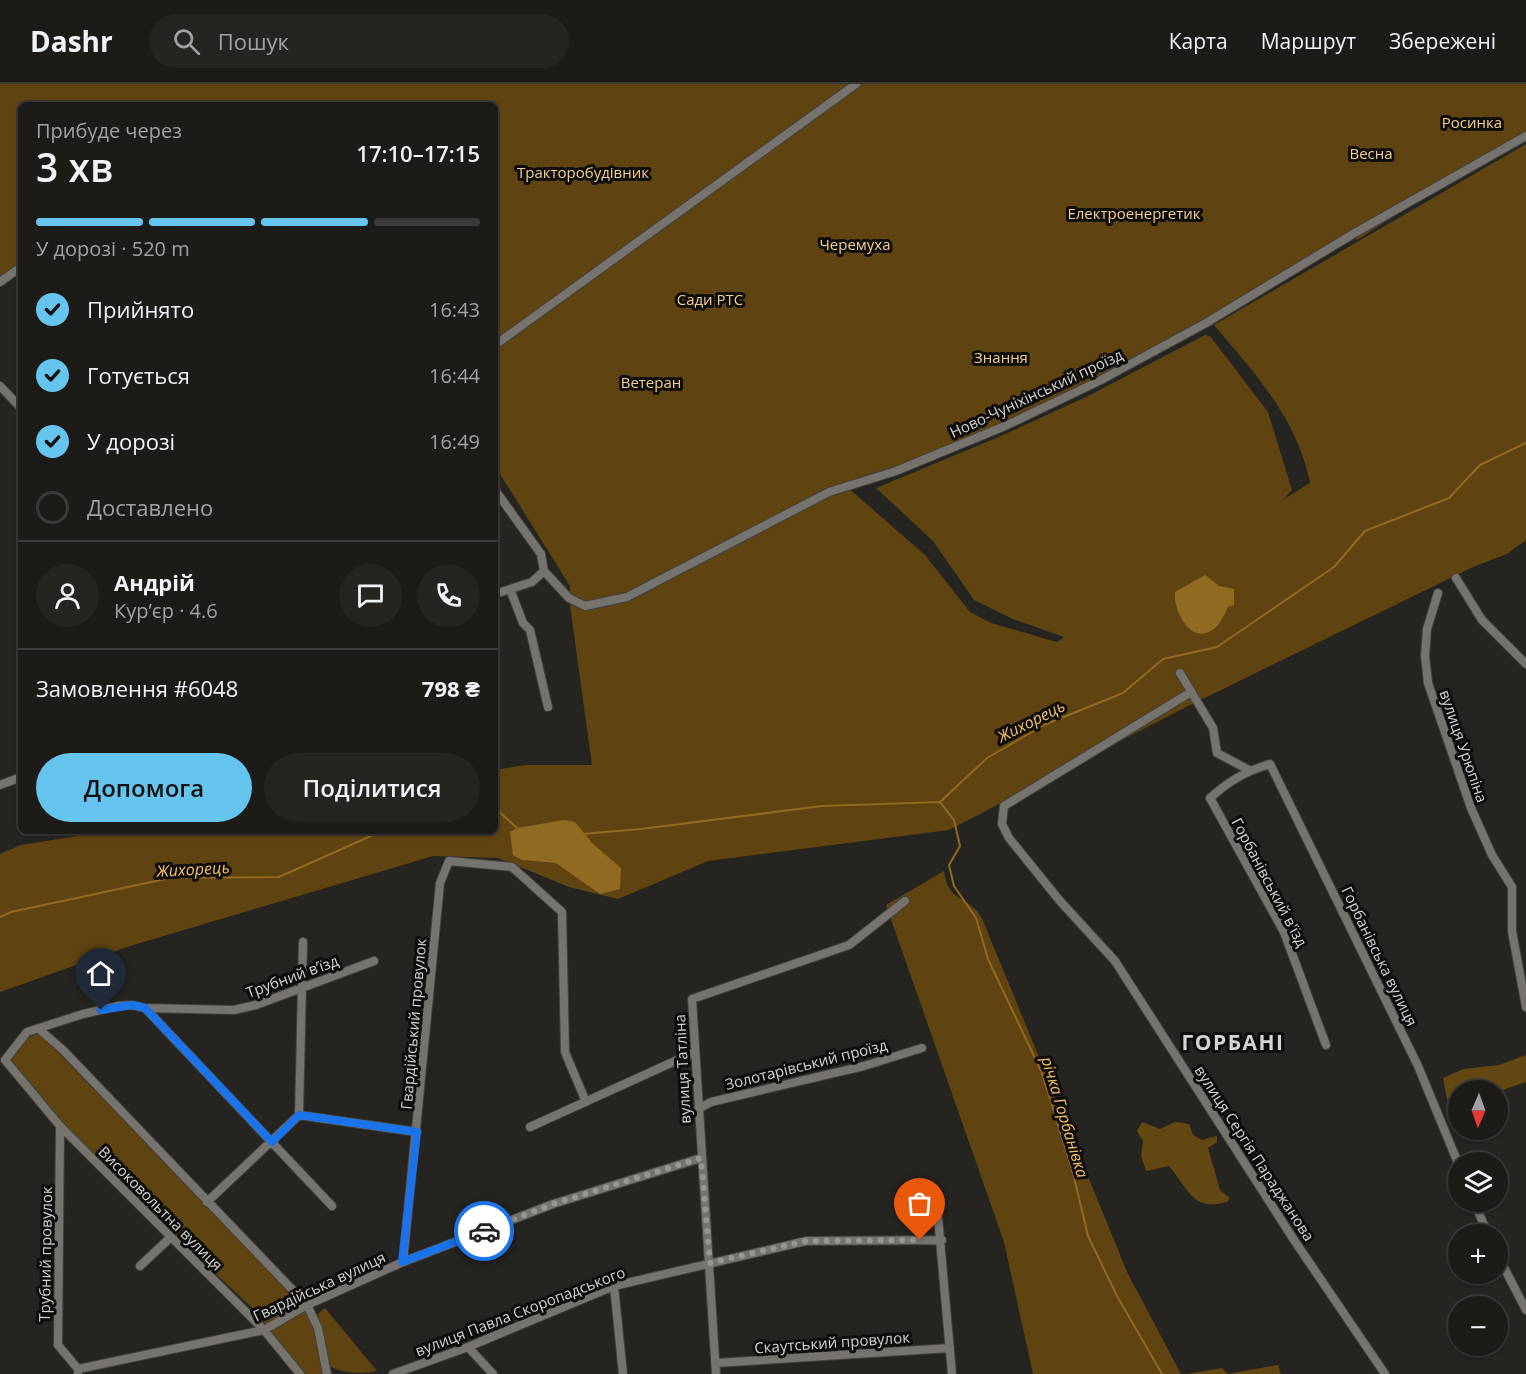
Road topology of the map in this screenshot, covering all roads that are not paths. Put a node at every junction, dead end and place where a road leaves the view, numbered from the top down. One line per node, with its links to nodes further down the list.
1 (856, 84): 5 (street)
2 (1526, 136): 9 (street, Ново-Чуніхінський проїзд)
3 (18, 269): 4 (street)
4 (0, 282)
5 (498, 343)
6 (0, 386): 7 (street)
7 (18, 405)
8 (498, 494): 9 (street)
9 (544, 571): 11 (street)
10 (1456, 578): 14 (street)
11 (510, 589): 12 (street); 17 (street)
12 (498, 593)
13 (1438, 593): 26 (street, вулиця Урюпіна)
14 (1526, 664)
15 (1180, 673): 16 (street)
16 (1191, 692): 19 (street); 66 (street, вулиця Сергія Параджанова)
17 (548, 707)
18 (1270, 764): 19 (street, Горбанівський в'їзд); 40 (street, Горбанівська вулиця)
19 (1249, 770): 29 (street, Горбанівський в'їзд)
20 (18, 778): 21 (street)
21 (0, 785)
22 (905, 901): 31 (street, вулиця Татліна)
23 (303, 942): 25 (street)
24 (374, 961): 25 (street, Трубний в’їзд)
25 (302, 987): 27 (street, Трубний в’їзд); 35 (street)
26 (1526, 1007)
27 (145, 1008): 28 (street, Трубний в’їзд); 39 (street)
28 (39, 1029): 32 (street, Трубний в’їзд); 42 (street)
29 (1326, 1045)
30 (922, 1048): 34 (street, Золотарівський проїзд)
31 (695, 1052): 33 (street); 34 (street, вулиця Татліна)
32 (2, 1059): 36 (street, Високовольтна вулиця)
33 (586, 1102): 37 (street); 38 (street, Гвардійський провулок)
34 (698, 1109): 41 (street, вулиця Татліна)
35 (299, 1115): 38 (street); 39 (street)
36 (60, 1126): 45 (street, Високовольтна вулиця); 58 (street, Трубний провулок)
37 (530, 1127)
38 (417, 1132): 47 (street, Гвардійський провулок)
39 (272, 1142): 42 (street); 43 (street)
40 (1453, 1152)
41 (701, 1158): 47 (street, Гвардійська вулиця); 48 (street, вулиця Татліна)
42 (207, 1202): 52 (street)
43 (332, 1206)
44 (937, 1206): 46 (street)
45 (171, 1237): 49 (street); 54 (street, Високовольтна вулиця)
46 (942, 1240): 48 (street, вулиця Павла Скоропадського); 56 (street)
47 (402, 1262): 52 (street, Гвардійська вулиця)
48 (710, 1263): 51 (street, вулиця Павла Скоропадського); 57 (street, вулиця Татліна)
49 (140, 1266)
50 (1508, 1275): 53 (street)
51 (614, 1286): 55 (street, вулиця Павла Скоропадського); 63 (street)
52 (307, 1305): 54 (street, Гвардійська вулиця); 60 (street)
53 (1526, 1310)
54 (264, 1330): 58 (street, Гвардійська вулиця); 59 (street, Високовольтна вулиця)
55 (468, 1347): 61 (street, вулиця Павла Скоропадського); 62 (street)
56 (950, 1348): 57 (street, Скаутський провулок); 65 (street)
57 (716, 1363): 64 (street, вулиця Татліна)
58 (78, 1371)
59 (300, 1374)
60 (327, 1374)
61 (393, 1374)
62 (493, 1374)
63 (623, 1374)
64 (716, 1374)
65 (952, 1374)
66 (1385, 1374)

